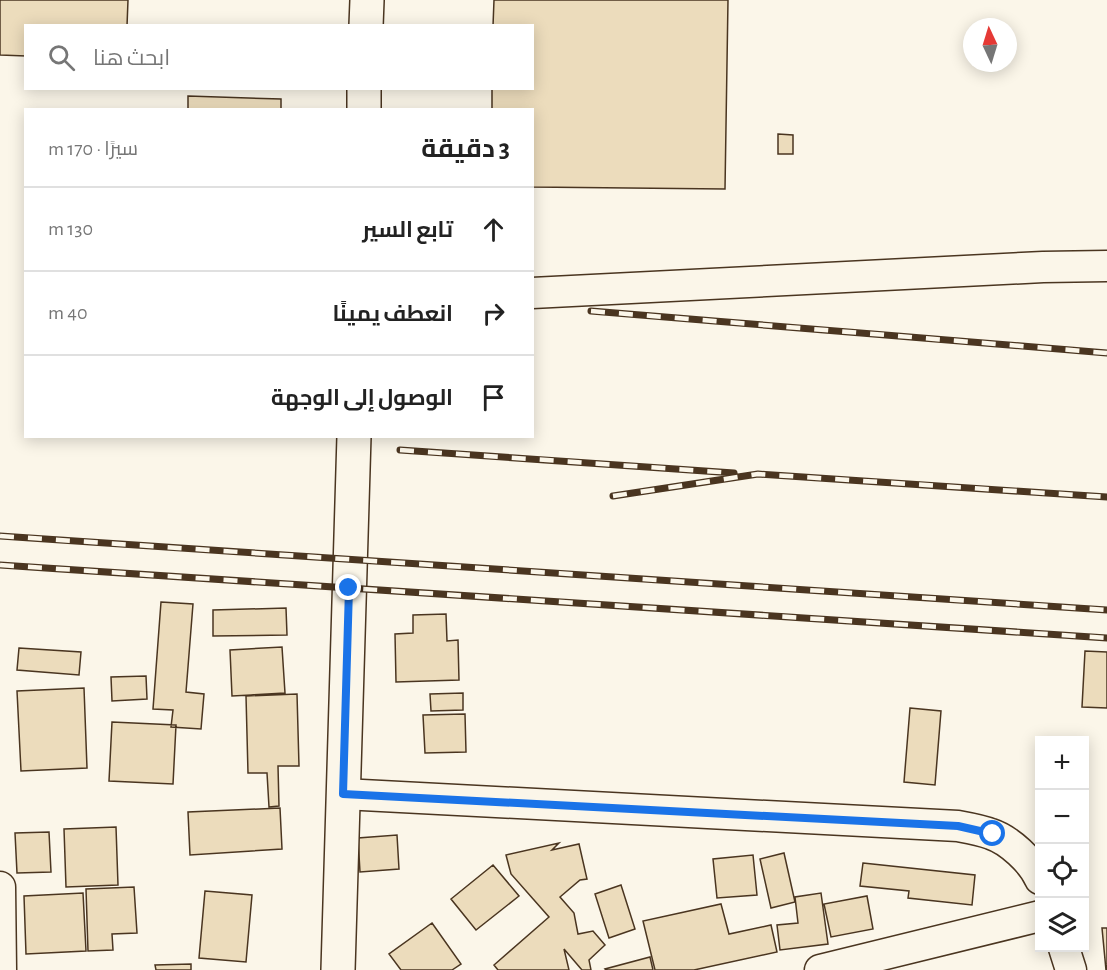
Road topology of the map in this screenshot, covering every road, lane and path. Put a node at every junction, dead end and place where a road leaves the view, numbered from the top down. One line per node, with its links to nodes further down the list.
1 (367, 0): 2 (street)
2 (366, 24)
3 (364, 90): 4 (street)
4 (364, 108)
5 (1107, 266): 6 (street)
6 (534, 293)
7 (354, 438): 8 (street)
8 (343, 794): 9 (street); 14 (street)
9 (1035, 871)
10 (0, 887): 13 (street)
11 (1035, 917): 15 (street)
12 (1065, 952): 16 (street)
13 (2, 970)
14 (338, 970)
15 (820, 970)
16 (1071, 970)

